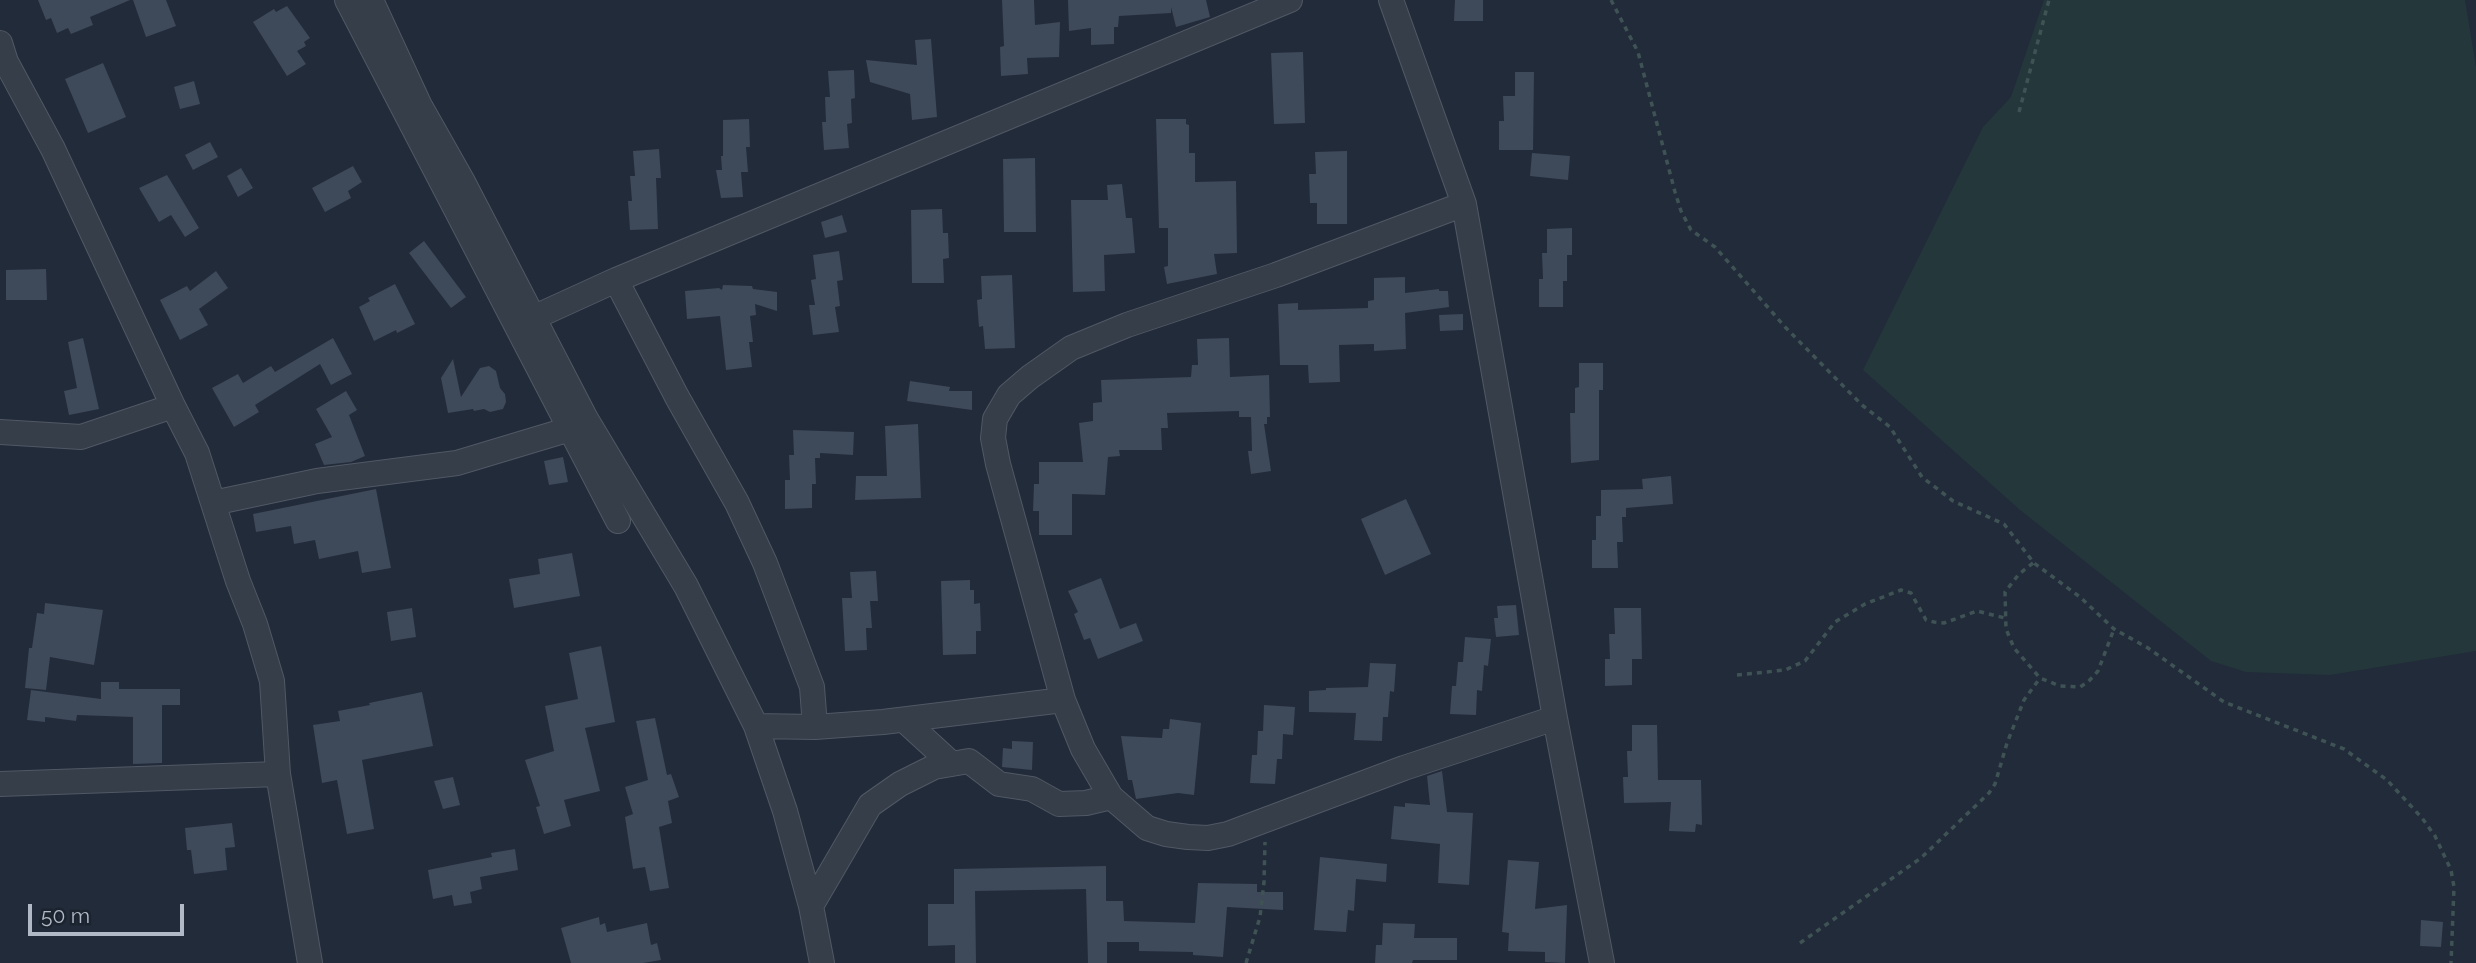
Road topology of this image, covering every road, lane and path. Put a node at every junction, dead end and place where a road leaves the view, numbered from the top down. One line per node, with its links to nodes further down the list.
1 (347, 0): 13 (street)
2 (371, 0): 11 (street)
3 (1290, 0): 10 (street)
4 (1391, 0): 9 (street)
5 (1611, 0): 17 (path)
6 (2049, 0): 8 (path)
7 (2, 55): 12 (street)
8 (2019, 111)
9 (1464, 204): 22 (street); 23 (street)
10 (616, 280): 11 (street); 26 (street)
11 (535, 317): 13 (street)
12 (173, 406): 14 (street); 15 (street)
13 (578, 424): 15 (street); 16 (street); 25 (street)
14 (0, 432)
15 (214, 503): 28 (street)
16 (618, 521)
17 (2034, 563): 18 (path); 19 (path)
18 (2005, 618): 20 (path); 21 (path)
19 (2114, 629): 21 (path); 38 (path)
20 (1737, 675)
21 (2040, 678): 33 (path)
22 (1063, 700): 24 (street); 30 (street)
23 (1555, 718): 31 (street); 37 (street)
24 (904, 720): 26 (street); 27 (street)
25 (756, 726): 26 (street); 32 (street)
26 (816, 727)
27 (952, 764): 30 (street); 32 (street)
28 (278, 774): 29 (street); 34 (street)
29 (0, 784)
30 (1111, 797): 31 (street)
31 (1264, 819): 36 (path)
32 (811, 906): 35 (street)
33 (1800, 943)
34 (310, 963)
35 (822, 963)
36 (1246, 963)
37 (1602, 963)
38 (2451, 963)

